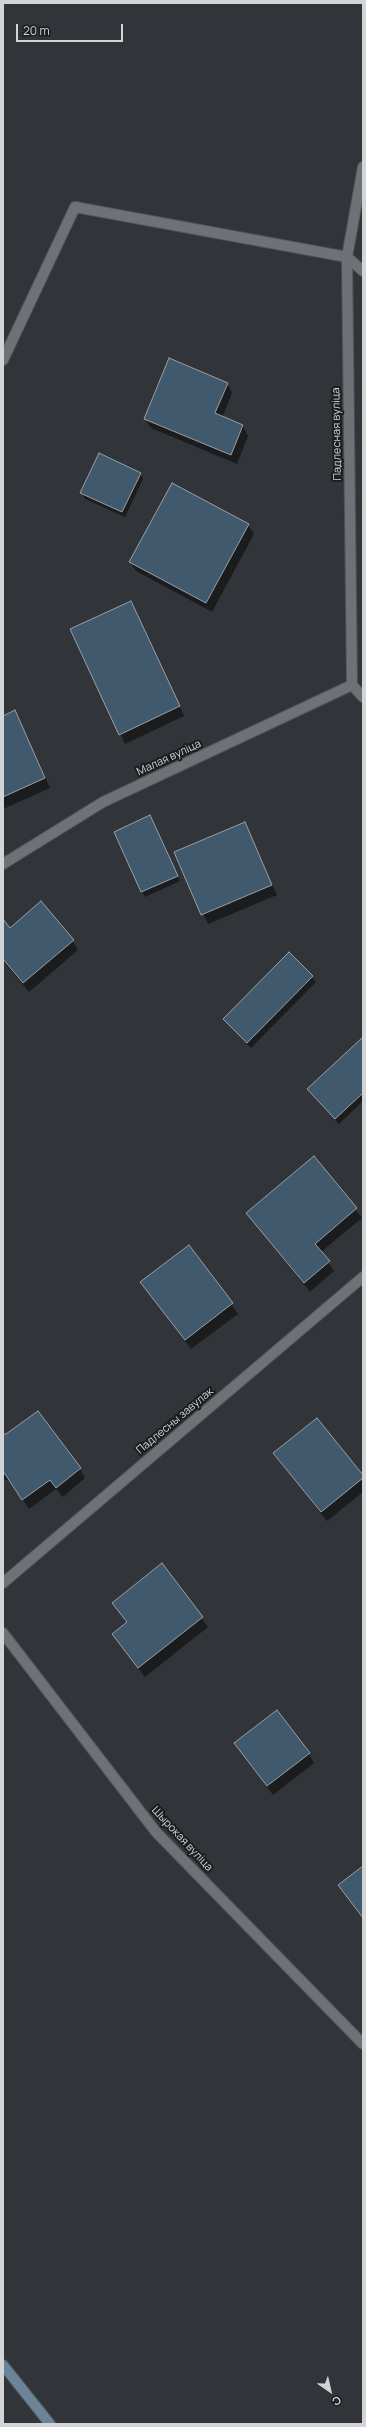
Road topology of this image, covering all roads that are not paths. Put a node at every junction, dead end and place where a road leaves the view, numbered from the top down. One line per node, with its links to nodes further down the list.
1 (363, 167): 2 (street, Падлесная вуліца)
2 (347, 257): 3 (street); 4 (street); 5 (street, Падлесная вуліца)
3 (363, 271)
4 (3, 360)
5 (352, 685): 6 (street); 7 (street, Малая вуліца)
6 (363, 697)
7 (3, 864)
8 (363, 1277): 9 (street, Падлесны завулак)
9 (3, 1582)
10 (3, 1633): 11 (street, Шырокая вуліца)
11 (361, 2038)
12 (3, 2365): 13 (street)
13 (50, 2424)

